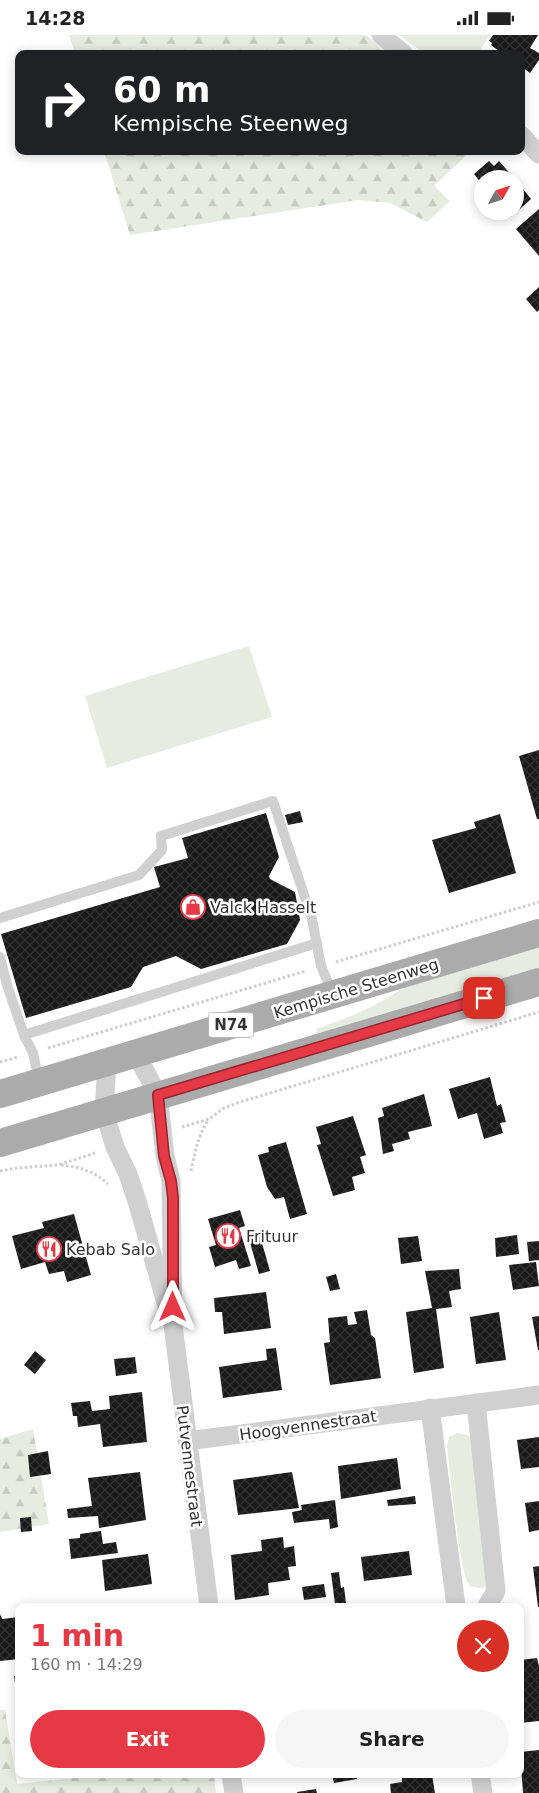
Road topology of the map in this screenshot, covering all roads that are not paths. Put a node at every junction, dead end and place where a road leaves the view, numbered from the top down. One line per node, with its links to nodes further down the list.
1 (381, 35): 2 (street)
2 (399, 50)
3 (525, 139): 4 (street)
4 (539, 154)
5 (0, 918): 7 (lane)
6 (539, 933): 10 (main road, Kempische Steenweg / N74)
7 (317, 943): 10 (lane); 11 (lane)
8 (0, 957): 11 (lane)
9 (539, 981): 16 (main road)
10 (333, 995): 12 (main road, Kempische Steenweg / N74)
11 (24, 1035): 14 (lane)
12 (136, 1054): 13 (main road, Kempische Steenweg / N74); 16 (street, Putvennestraat)
13 (107, 1061): 14 (main road, Kempische Steenweg / N74); 17 (street, Putvennestraat)
14 (39, 1082): 15 (main road, Kempische Steenweg / N74)
15 (0, 1094)
16 (158, 1095): 17 (main road); 19 (street, Putvennestraat)
17 (104, 1112): 18 (main road); 19 (street, Putvennestraat)
18 (0, 1143)
19 (173, 1325): 23 (street, Putvennestraat)
20 (539, 1395): 21 (street, Hoogvennestraat)
21 (476, 1403): 22 (street, Hoogvennestraat); 26 (street)
22 (430, 1408): 23 (street, Hoogvennestraat); 25 (street)
23 (186, 1441): 24 (street, Putvennestraat)
24 (209, 1603)
25 (456, 1603)
26 (489, 1603)
27 (232, 1778): 29 (street)
28 (481, 1778): 30 (street)
29 (234, 1793)
30 (483, 1793)

